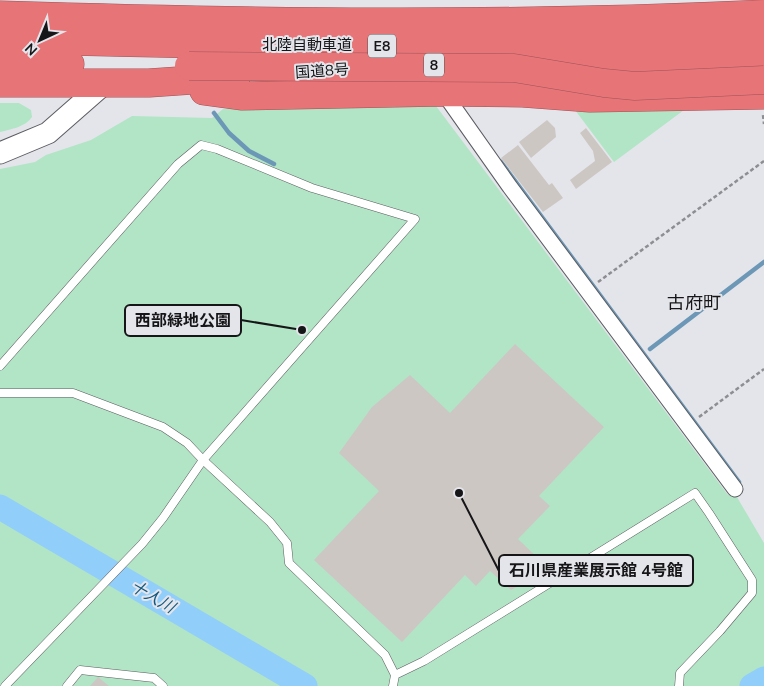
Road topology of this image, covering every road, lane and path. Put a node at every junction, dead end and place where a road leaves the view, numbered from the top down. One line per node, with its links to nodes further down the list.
1 (110, 0): 2 (highway)
2 (117, 0)
3 (764, 14): 4 (highway, 北陸自動車道 / E8)
4 (0, 15)
5 (0, 39): 6 (highway, 北陸自動車道 / E8)
6 (764, 39)
7 (764, 60): 12 (highway, 国道8号 / 8)
8 (0, 64): 9 (highway, bridge); 11 (highway)
9 (764, 80)
10 (0, 83): 11 (highway, 国道8号 / 8)
11 (105, 83): 12 (highway, 国道8号 / 8); 16 (main road)
12 (149, 84): 13 (highway)
13 (443, 92): 14 (highway); 18 (street)
14 (764, 104): 15 (path)
15 (764, 124)
16 (0, 153)
17 (764, 161): 18 (path)
18 (587, 290): 22 (street)
19 (0, 366): 23 (lane)
20 (764, 368): 22 (path)
21 (0, 393): 23 (lane)
22 (688, 425): 24 (street)
23 (203, 460): 25 (lane); 26 (lane)
24 (735, 490)
25 (395, 675): 29 (lane); 30 (lane)
26 (5, 686)
27 (67, 686): 28 (lane)
28 (163, 686)
29 (393, 686)
30 (679, 686)

